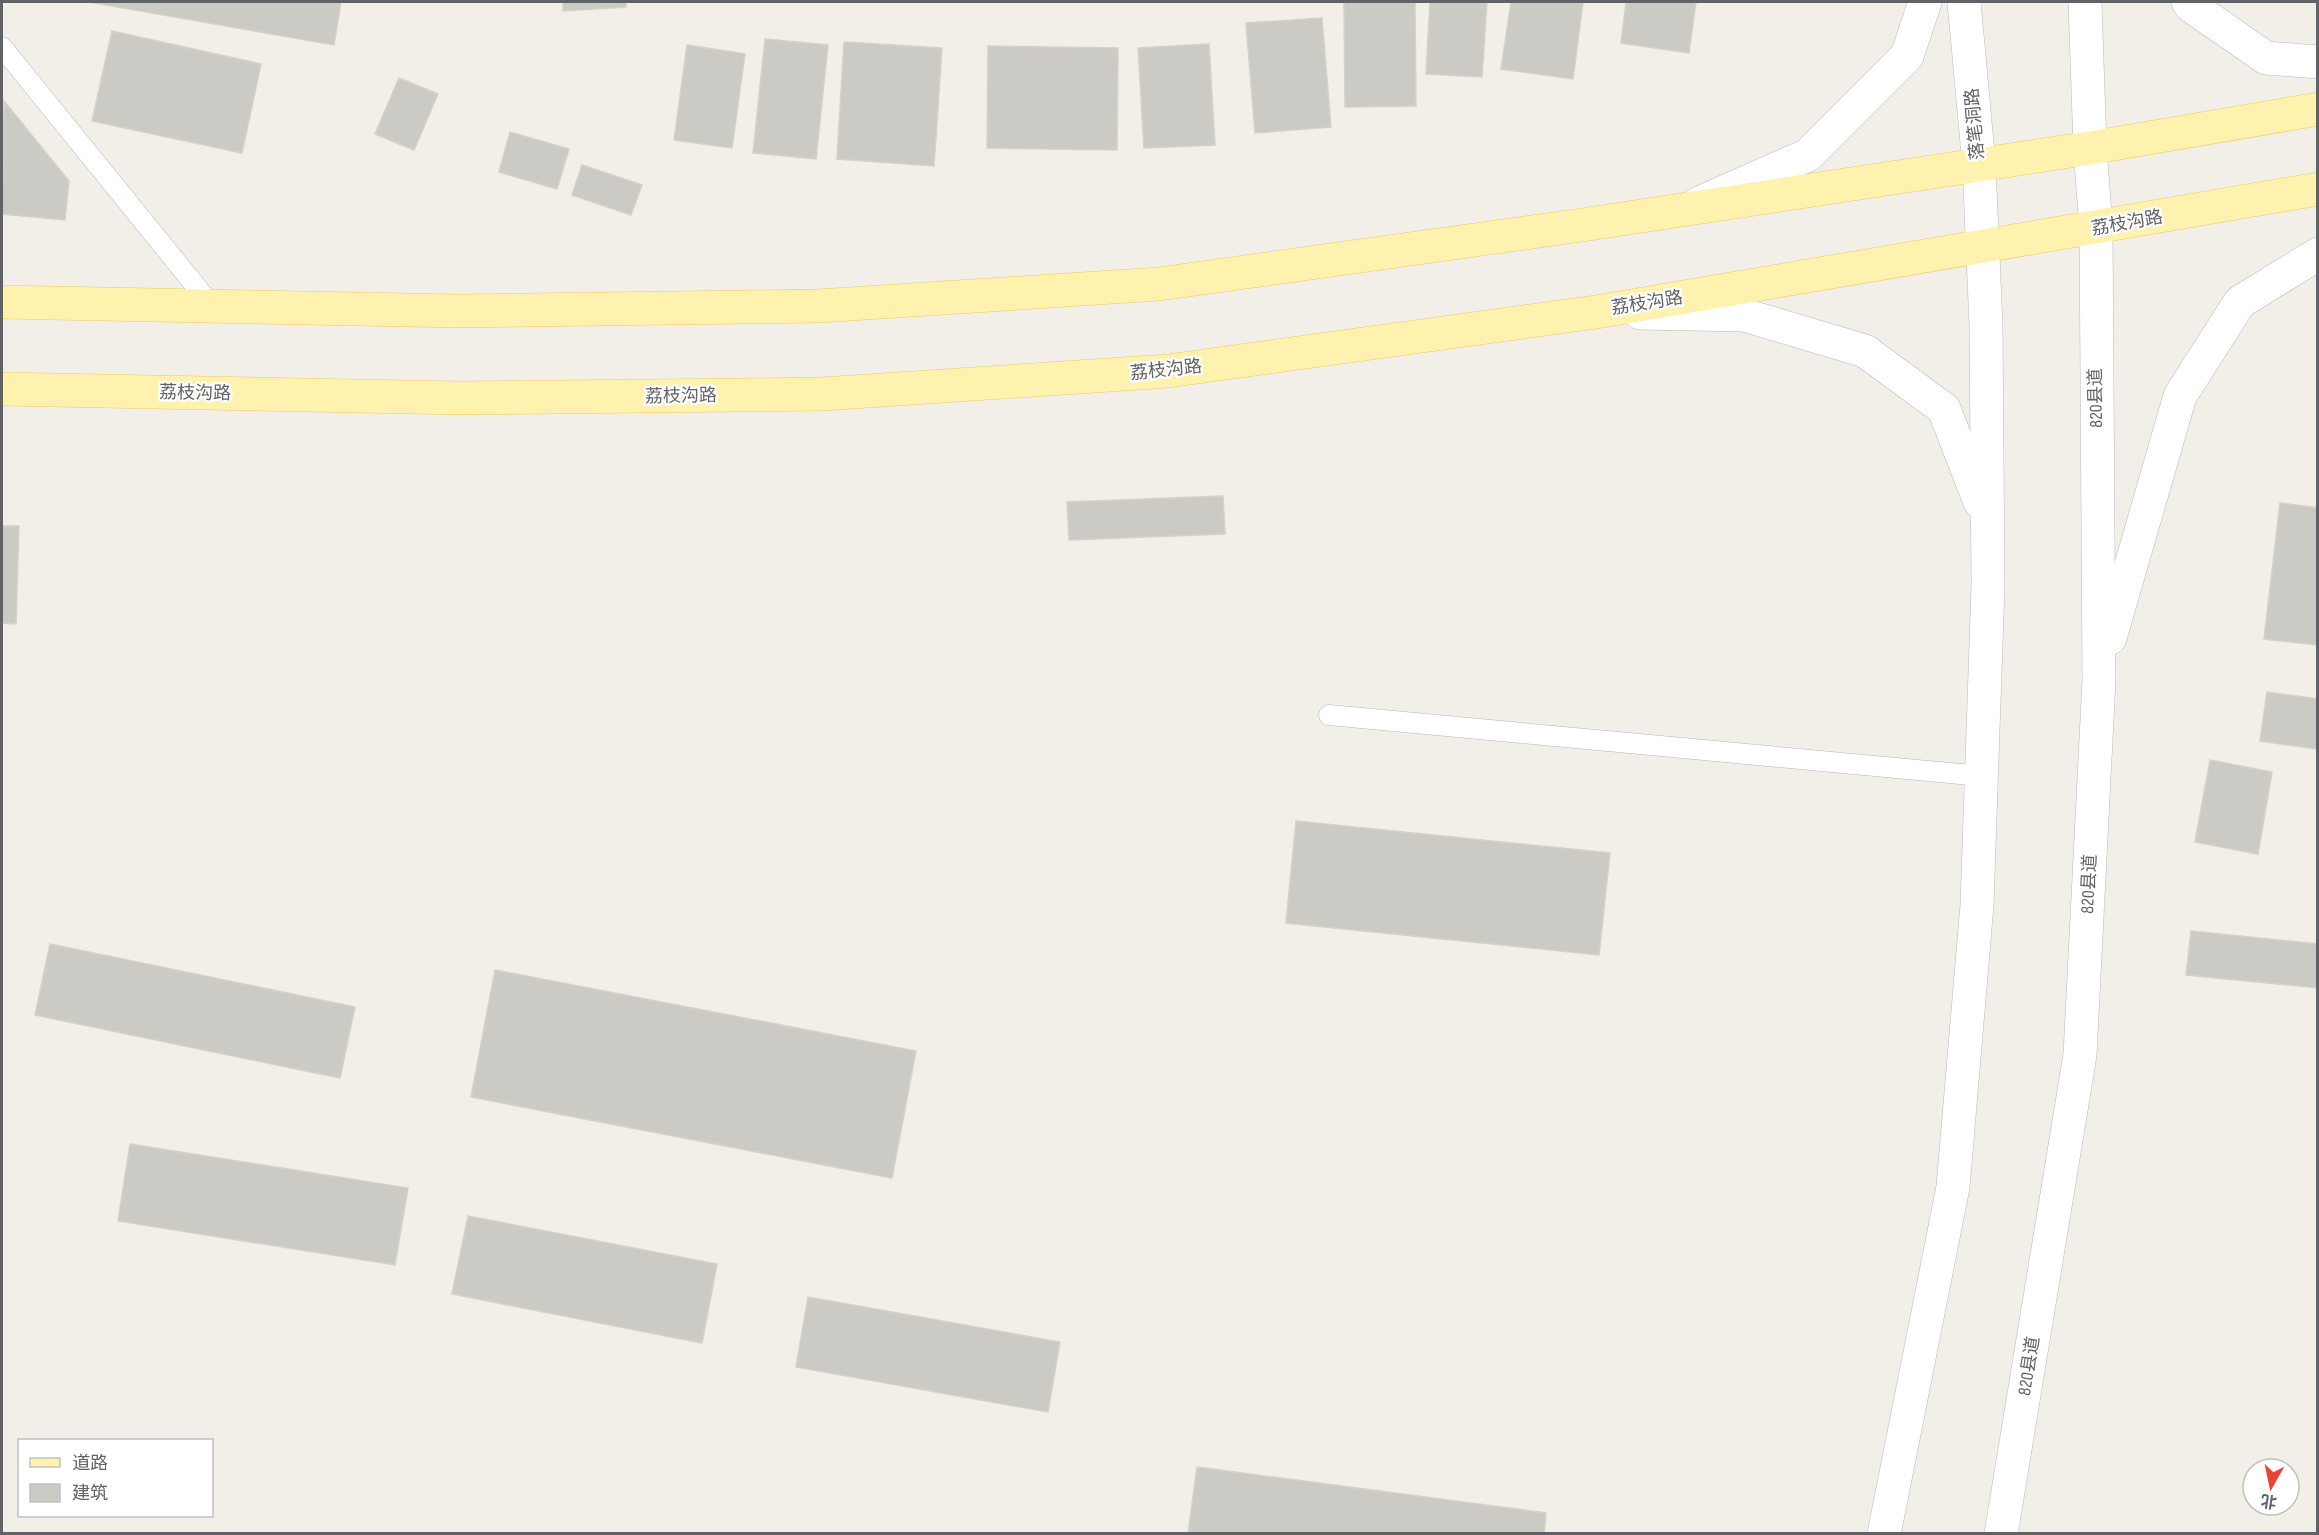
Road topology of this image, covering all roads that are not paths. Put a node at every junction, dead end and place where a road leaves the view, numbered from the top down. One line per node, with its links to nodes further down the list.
1 (1925, 2): 11 (main road)
2 (1964, 2): 9 (main road, 落笔洞路)
3 (2085, 2): 8 (main road)
4 (2188, 2): 6 (main road)
5 (2, 47): 16 (lane)
6 (2318, 62)
7 (2318, 109): 8 (main road)
8 (2090, 148): 9 (main road); 12 (main road)
9 (1979, 165): 11 (main road); 13 (main road, 落笔洞路)
10 (2318, 189): 12 (main road, 荔枝沟路)
11 (1682, 210): 16 (main road)
12 (2096, 228): 13 (main road, 荔枝沟路); 20 (main road, 820县道)
13 (1982, 248): 17 (main road, 荔枝沟路); 19 (main road)
14 (2318, 254): 20 (main road)
15 (2, 302): 16 (main road)
16 (212, 306)
17 (1596, 312): 18 (main road, 荔枝沟路); 19 (main road)
18 (2, 389)
19 (1988, 521): 22 (main road)
20 (2099, 680): 24 (main road, 820县道)
21 (1329, 715): 22 (lane)
22 (1982, 776): 23 (main road)
23 (1884, 1533)
24 (2001, 1533)

